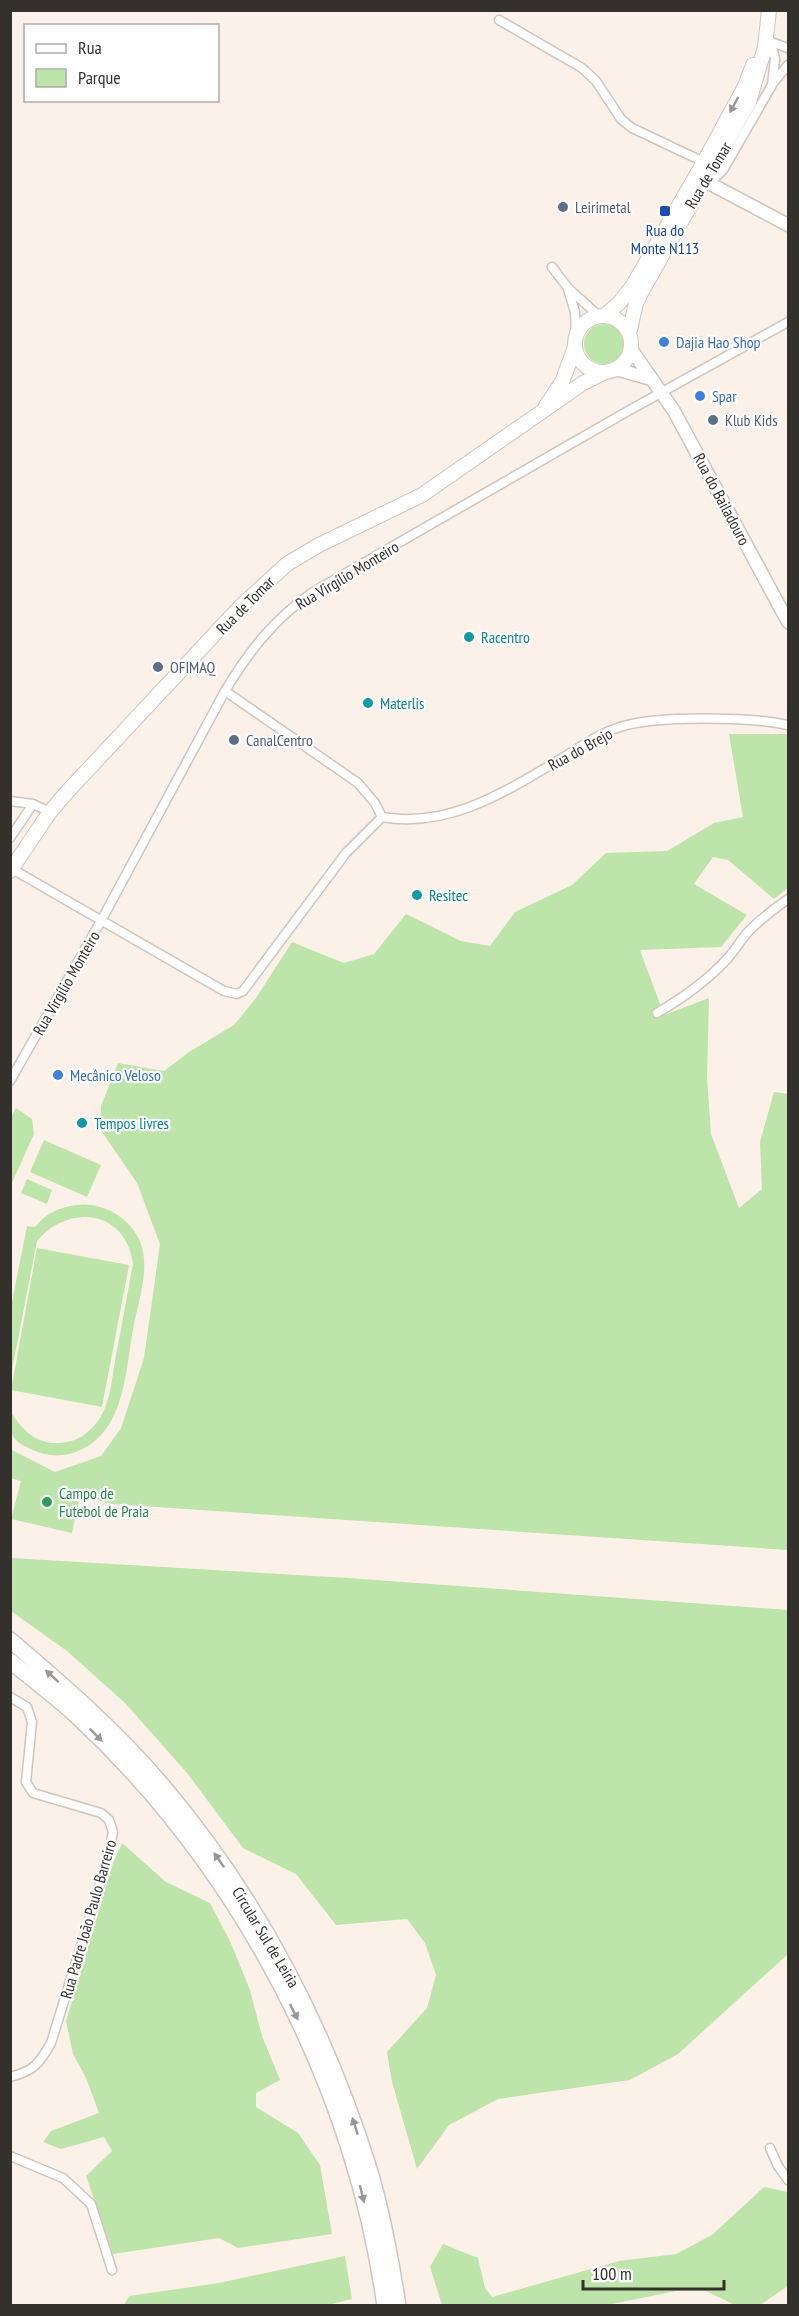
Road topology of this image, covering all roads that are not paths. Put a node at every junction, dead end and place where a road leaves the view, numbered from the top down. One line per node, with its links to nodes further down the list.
1 (768, 10): 3 (main road, Rua de Tomar); 7 (main road, Rua de Tomar, one-way to 7)
2 (499, 20): 7 (street)
3 (769, 39): 4 (street); 6 (street); 8 (main road, Rua de Tomar)
4 (789, 48)
5 (789, 65): 6 (street)
6 (772, 85): 8 (street)
7 (704, 162): 8 (street); 9 (main road, Rua de Tomar)
8 (705, 181): 9 (street); 10 (street); 15 (main road, Rua de Tomar)
9 (689, 186): 13 (main road, Rua de Tomar)
10 (789, 225)
11 (552, 267): 12 (street)
12 (568, 288): 13 (street); 16 (street)
13 (601, 316): 15 (main road); 16 (main road, Rua de Tomar)
14 (789, 322): 20 (street, Rua Virgílio Monteiro)
15 (629, 334): 17 (main road, Rua de Tomar)
16 (576, 341): 18 (main road); 21 (main road, Rua de Tomar)
17 (631, 349): 18 (main road, Rua de Tomar); 19 (street, Rua do Bailadouro)
18 (610, 371): 19 (street); 21 (main road, Rua de Tomar)
19 (651, 379): 20 (street, Rua do Bailadouro)
20 (662, 392): 22 (street, Rua do Bailadouro); 23 (street, Rua Virgílio Monteiro)
21 (540, 412): 27 (main road, Rua de Tomar)
22 (789, 622)
23 (225, 692): 28 (street); 32 (street, Rua Virgílio Monteiro)
24 (789, 725): 28 (street, Rua do Brejo)
25 (10, 801): 26 (street)
26 (33, 804): 27 (street); 29 (street)
27 (50, 812): 30 (main road, Rua de Tomar)
28 (382, 818): 32 (street)
29 (10, 838)
30 (11, 870): 32 (street)
31 (789, 899): 33 (street)
32 (101, 921): 34 (street, Rua Virgílio Monteiro)
33 (657, 1013)
34 (10, 1081)
35 (10, 1640): 44 (highway, Circular Sul de Leiria, one-way to 35)
36 (10, 1661): 43 (highway, Circular Sul de Leiria, one-way to 43)
37 (10, 1696): 38 (street, Rua Padre João Paulo Barreiro)
38 (10, 2076)
39 (770, 2148): 41 (street)
40 (10, 2157): 42 (street)
41 (789, 2180)
42 (112, 2270)
43 (385, 2306)
44 (398, 2306)

